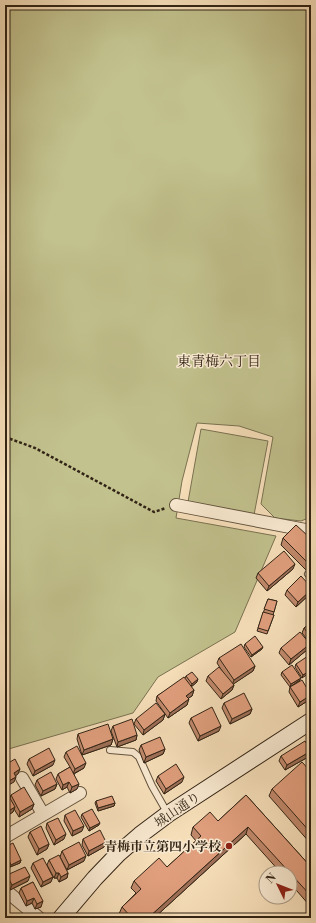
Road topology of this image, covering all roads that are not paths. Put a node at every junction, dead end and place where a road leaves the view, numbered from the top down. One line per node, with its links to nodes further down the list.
1 (176, 505): 2 (street)
2 (311, 531)
3 (311, 720): 8 (street, 城山通り)
4 (110, 750): 8 (lane)
5 (22, 778): 7 (street)
6 (80, 793): 7 (street)
7 (43, 814): 9 (street)
8 (168, 814): 12 (street, 城山通り)
9 (5, 837)
10 (5, 890): 11 (street)
11 (39, 918)
12 (61, 918)

